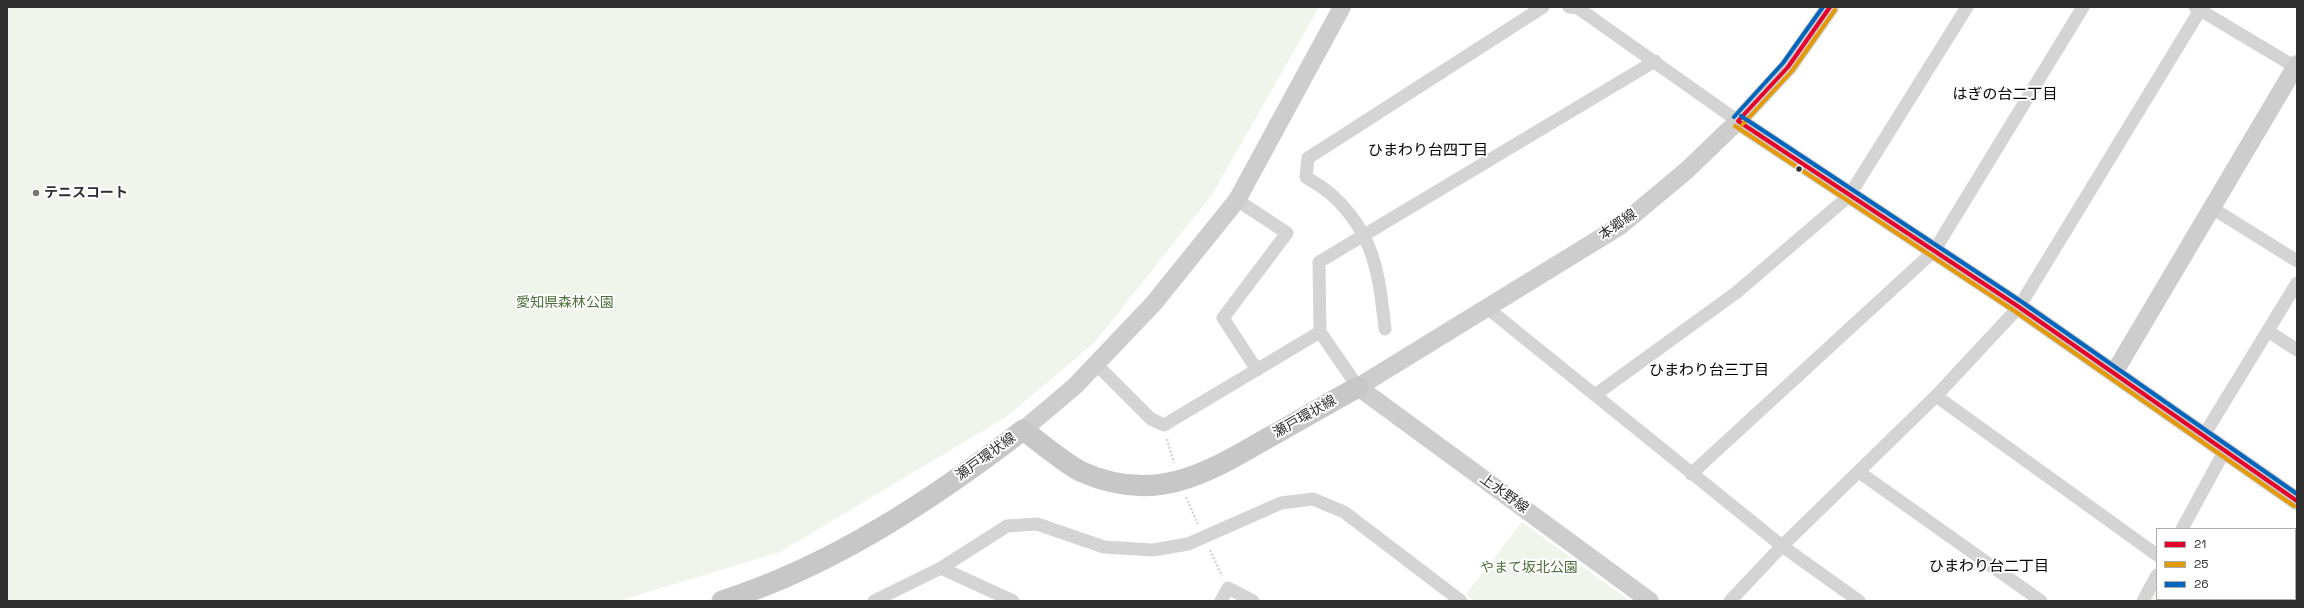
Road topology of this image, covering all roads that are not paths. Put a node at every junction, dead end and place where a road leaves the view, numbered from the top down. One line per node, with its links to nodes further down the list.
1 (1342, 7): 12 (street)
2 (1543, 7): 14 (street)
3 (1569, 7): 8 (street)
4 (1830, 7): 10 (street, 本郷線)
5 (1967, 7): 11 (street)
6 (2083, 7): 15 (street)
7 (2199, 8): 9 (street); 19 (street)
8 (1655, 61): 10 (street); 14 (street)
9 (2296, 66): 13 (street)
10 (1738, 121): 11 (street); 18 (street, 本郷線)
11 (1849, 196): 15 (street); 28 (street)
12 (1237, 200): 24 (street); 25 (street)
13 (2212, 208): 16 (street); 26 (street)
14 (1365, 234): 20 (street); 22 (street)
15 (1934, 251): 19 (street); 34 (street)
16 (2297, 261)
17 (2297, 283): 21 (street)
18 (1486, 307): 27 (street, 本郷線); 28 (street)
19 (2019, 307): 26 (street); 29 (street)
20 (1385, 329)
21 (2268, 331): 23 (street); 31 (street)
22 (1320, 332): 25 (street); 27 (street)
23 (2297, 350)
24 (1096, 364): 25 (street); 30 (street)
25 (1257, 370)
26 (2114, 373): 31 (street)
27 (1358, 387): 30 (main road, 瀬戸環状線); 47 (street, 上水野線)
28 (1594, 395): 34 (street)
29 (1936, 396): 33 (street); 38 (street)
30 (1023, 430): 41 (main road, 瀬戸環状線)
31 (2204, 435): 32 (street)
32 (2225, 450): 35 (street); 36 (street)
33 (1859, 472): 37 (street); 50 (street)
34 (1691, 474): 37 (street)
35 (2297, 501)
36 (2183, 528)
37 (1782, 546): 48 (street); 49 (street)
38 (2156, 554)
39 (941, 568): 42 (street); 43 (street); 46 (street)
40 (2156, 578): 51 (street)
41 (722, 601)
42 (874, 601)
43 (1013, 601)
44 (1221, 601): 45 (street)
45 (1253, 601)
46 (1461, 601)
47 (1650, 601)
48 (1730, 601)
49 (1859, 601)
50 (2041, 601)
51 (2143, 601)

